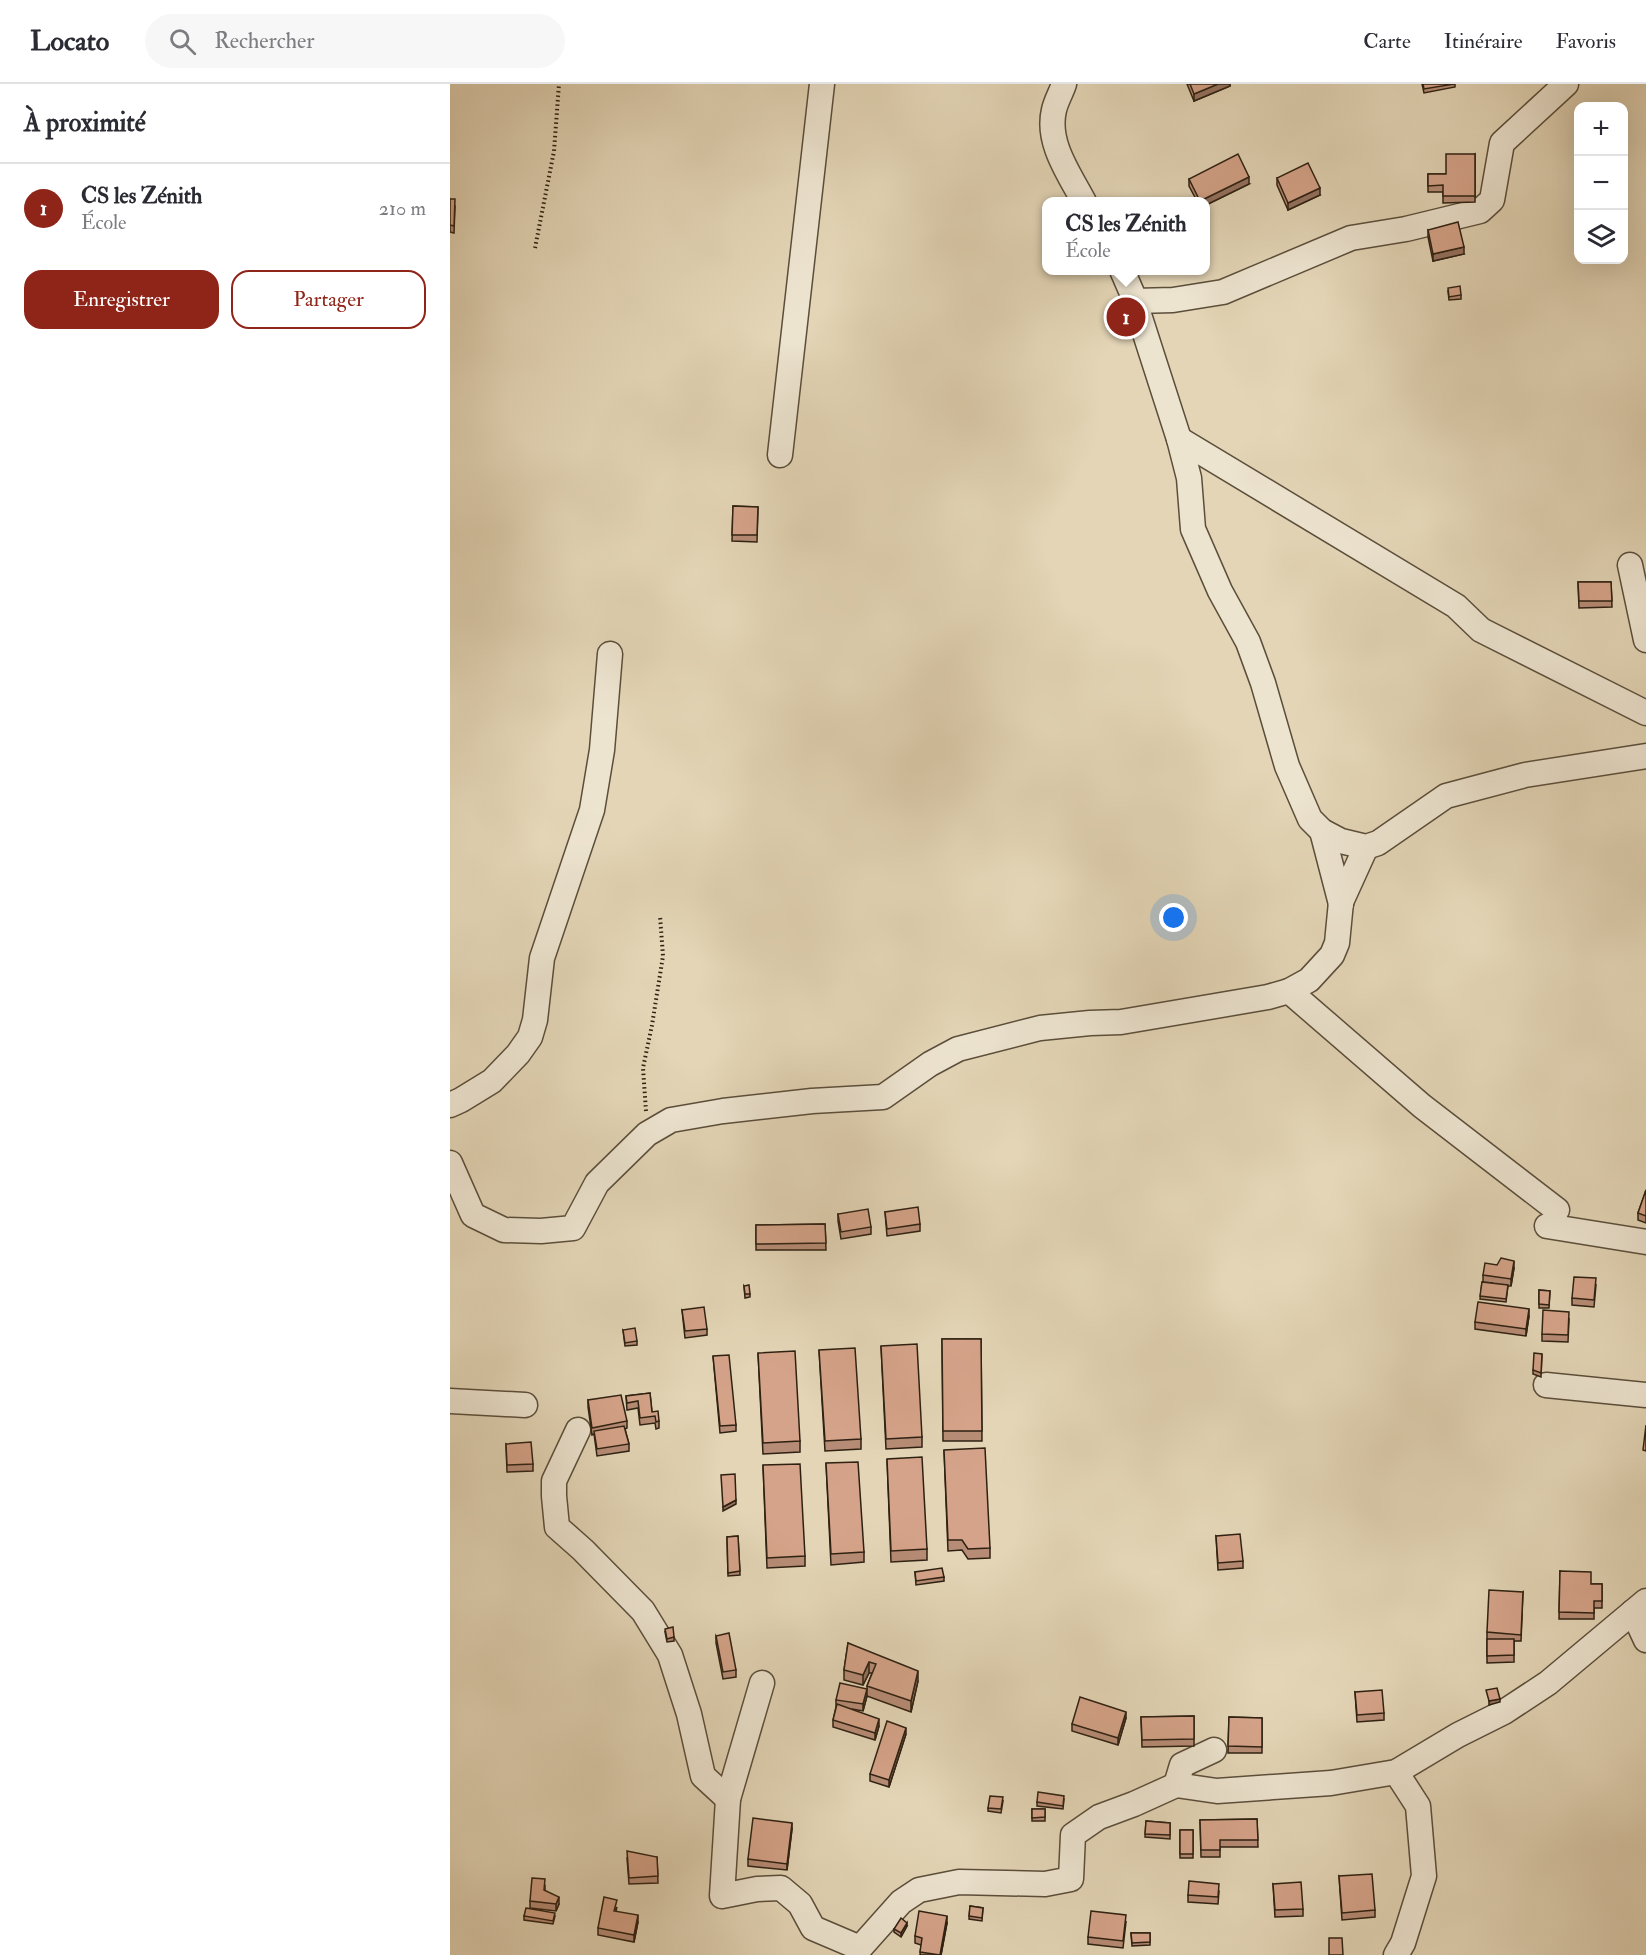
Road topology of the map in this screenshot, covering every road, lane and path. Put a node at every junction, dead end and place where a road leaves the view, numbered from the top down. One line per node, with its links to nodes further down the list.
1 (559, 84): 6 (path)
2 (822, 84): 10 (street)
3 (1064, 84): 5 (street)
4 (1566, 84): 8 (street)
5 (1082, 197)
6 (535, 248)
7 (1124, 275): 8 (street)
8 (1135, 301): 9 (street)
9 (1179, 439): 14 (street); 16 (street)
10 (780, 455)
11 (1630, 565): 12 (street)
12 (1646, 640)
13 (610, 654): 21 (street)
14 (1646, 713)
15 (1646, 756): 17 (street)
16 (1322, 831): 17 (street); 18 (street)
17 (1366, 847): 18 (street)
18 (1341, 904): 20 (street)
19 (660, 916): 22 (path)
20 (1289, 991): 22 (street); 24 (street)
21 (450, 1105)
22 (647, 1134): 23 (street)
23 (450, 1163)
24 (1646, 1242)
25 (1546, 1385): 26 (street)
26 (1646, 1395)
27 (450, 1401): 28 (street)
28 (525, 1405)
29 (578, 1430): 36 (street)
30 (1640, 1607): 31 (street); 34 (street)
31 (1646, 1640)
32 (762, 1683): 36 (street)
33 (1214, 1750): 35 (street)
34 (1396, 1772): 35 (street); 37 (street)
35 (1176, 1785): 36 (street)
36 (728, 1799)
37 (1396, 1955)

